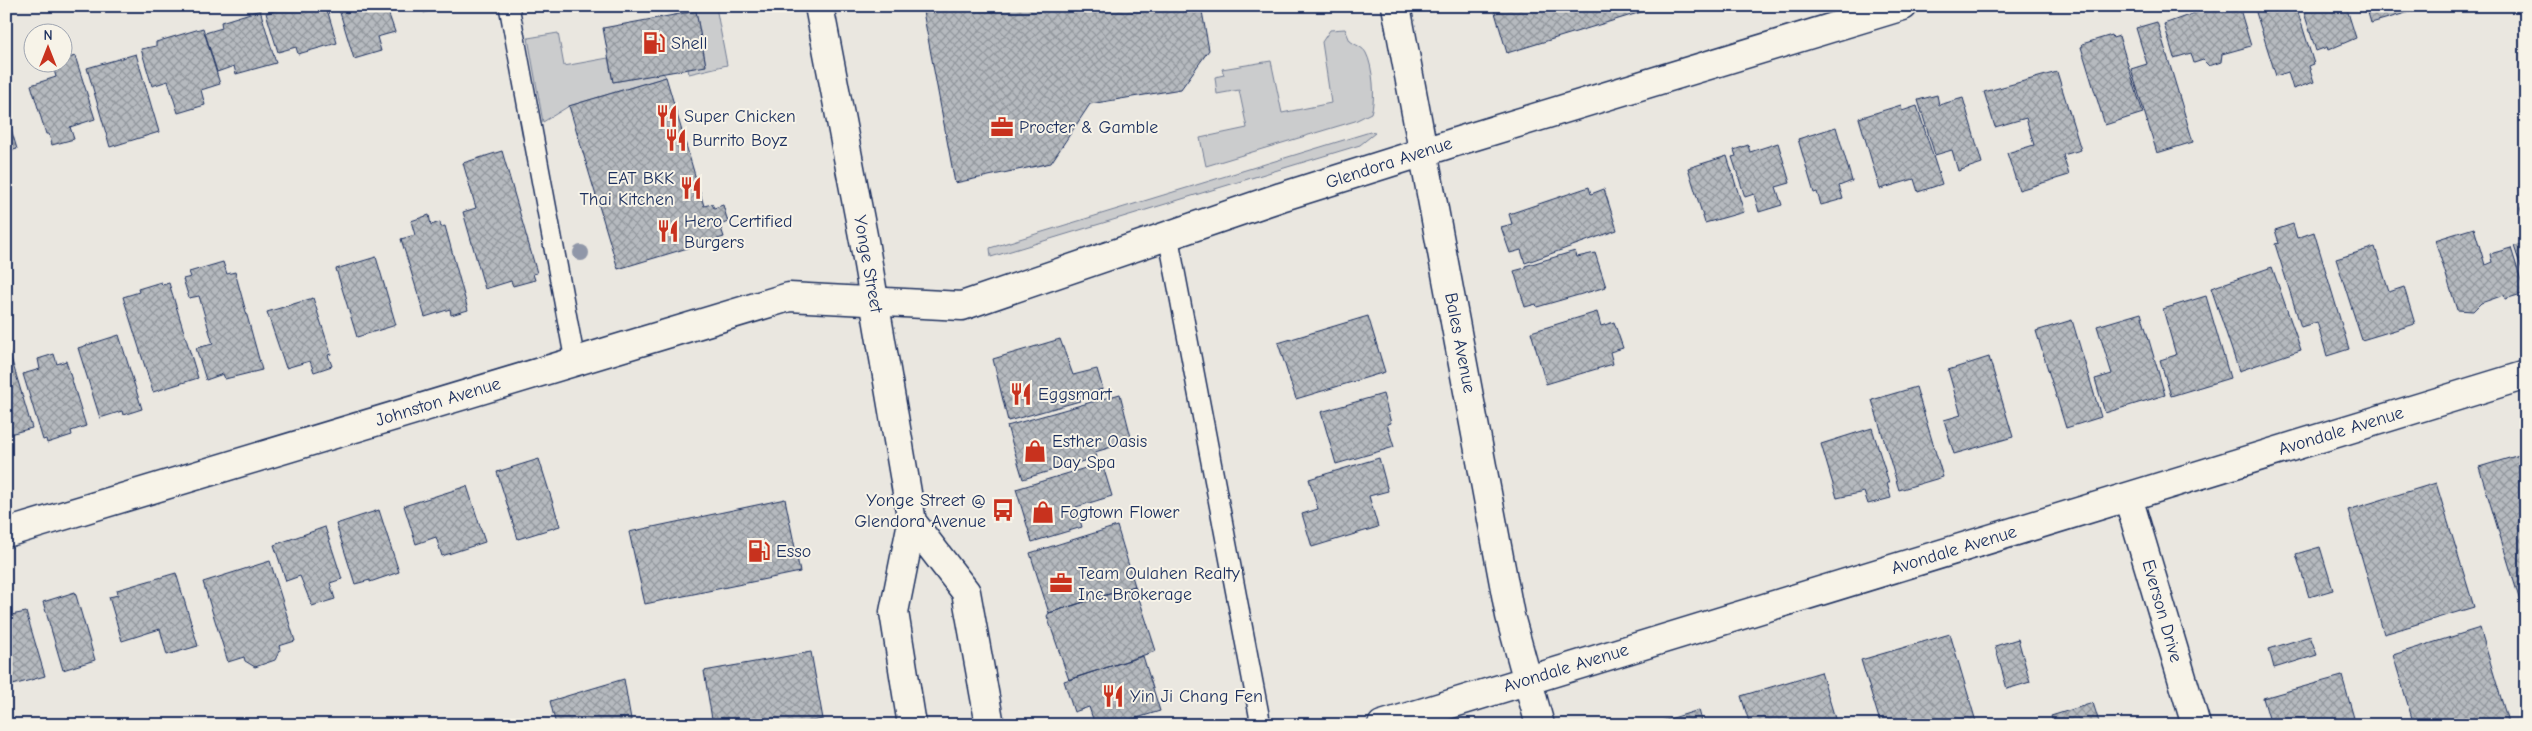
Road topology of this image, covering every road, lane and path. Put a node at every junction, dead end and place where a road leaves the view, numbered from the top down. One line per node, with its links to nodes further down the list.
1 (509, 6): 8 (lane)
2 (820, 6): 7 (street, Yonge Street)
3 (1396, 6): 5 (street, Bales Avenue)
4 (1903, 6): 5 (street, Glendora Avenue)
5 (1424, 152): 6 (street, Glendora Avenue); 13 (street, Bales Avenue)
6 (1168, 235): 7 (street, Glendora Avenue); 16 (lane)
7 (874, 301): 8 (street, Johnston Avenue); 11 (street, Yonge Street)
8 (575, 361): 12 (street, Johnston Avenue)
9 (2526, 374): 10 (street, Avondale Avenue)
10 (2128, 497): 13 (street, Avondale Avenue); 19 (street, Everson Drive)
11 (912, 522): 14 (street, Yonge Street); 15 (street, Yonge Street)
12 (6, 533)
13 (1528, 680): 17 (street, Avondale Avenue); 18 (street, Bales Avenue)
14 (912, 725)
15 (990, 725)
16 (1261, 725)
17 (1382, 725)
18 (1540, 725)
19 (2196, 725)

